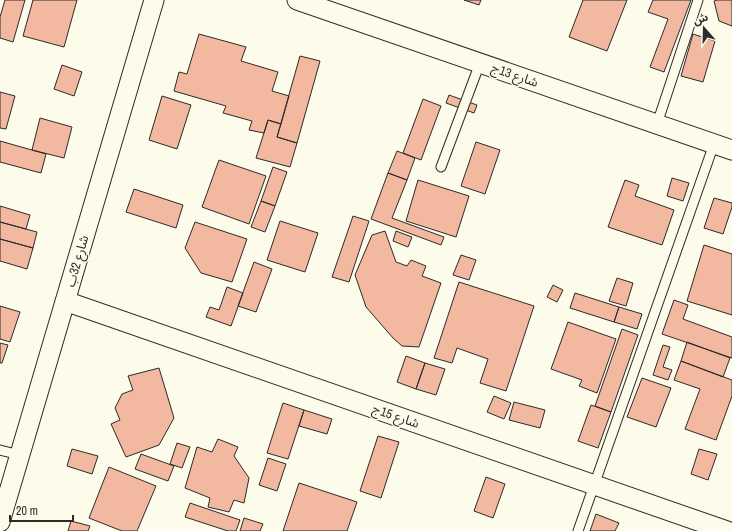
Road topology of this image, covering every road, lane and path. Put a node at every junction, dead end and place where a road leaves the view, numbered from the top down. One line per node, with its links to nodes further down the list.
1 (154, 0): 9 (street, شارع 32ب)
2 (297, 0): 4 (street, شارع 13ج)
3 (698, 0): 5 (lane)
4 (480, 63): 5 (street, شارع 13ج); 8 (lane)
5 (657, 124): 6 (street, شارع 13ج)
6 (714, 144): 7 (street, شارع 13ج); 12 (lane)
7 (732, 150)
8 (441, 167)
9 (65, 300): 11 (street, شارع 32ب); 12 (street, شارع 15ج)
10 (0, 450): 11 (lane)
11 (20, 455): 13 (street, شارع 32ب)
12 (594, 485): 14 (lane); 15 (street, شارع 15ج)
13 (0, 522)
14 (578, 531)
15 (727, 531)

